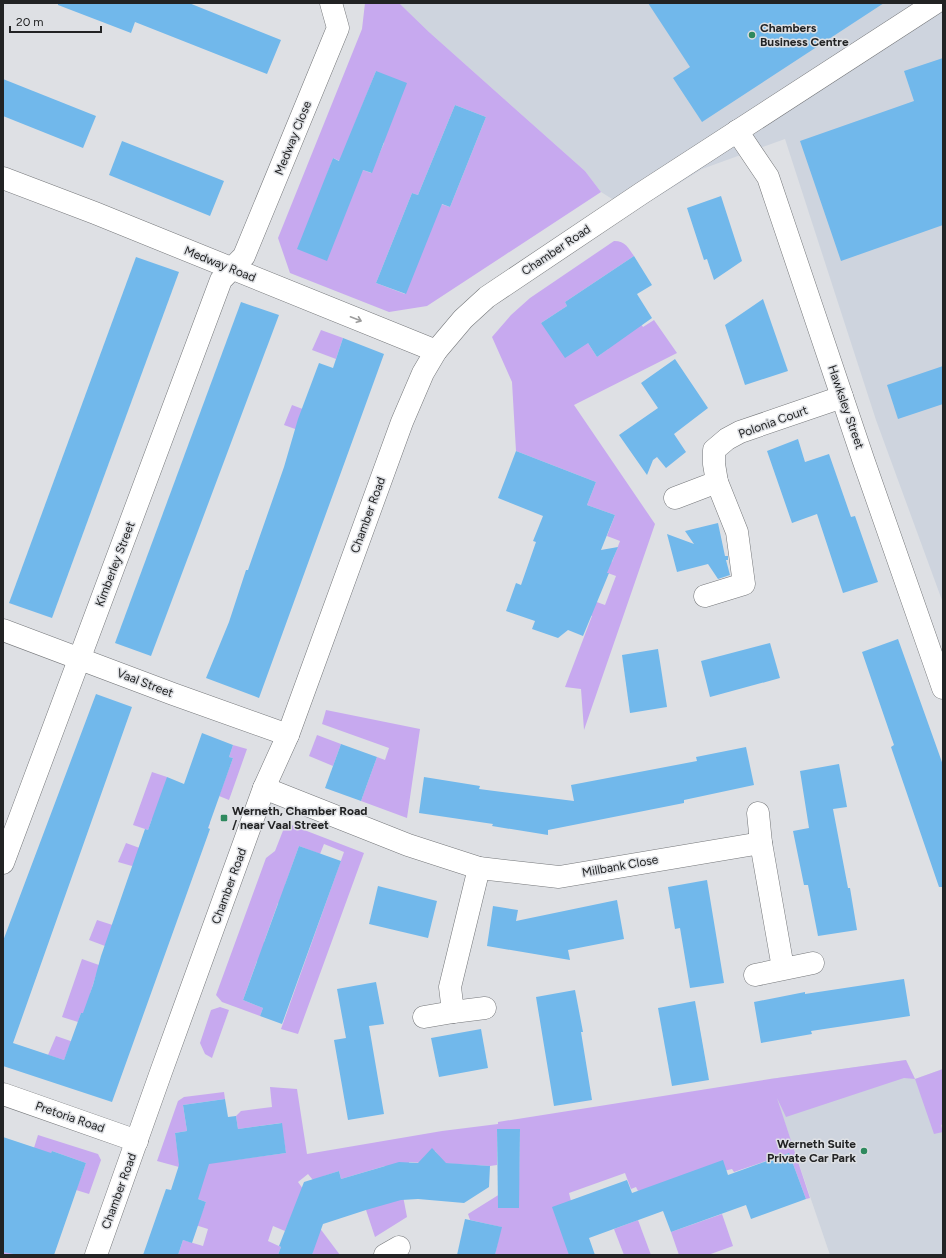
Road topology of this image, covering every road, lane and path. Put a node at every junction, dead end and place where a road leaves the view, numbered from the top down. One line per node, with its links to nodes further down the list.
1 (331, 3): 5 (street, Medway Close)
2 (935, 3): 3 (street, Chamber Road)
3 (737, 131): 6 (street, Chamber Road); 7 (street, Hawksley Street)
4 (3, 178): 5 (street, Medway Road)
5 (233, 269): 6 (street, Medway Road, one-way to 6); 12 (street, Kimberley Street)
6 (436, 351): 14 (street, Chamber Road)
7 (842, 397): 8 (street, Polonia Court); 13 (street, Hawksley Street)
8 (717, 482): 9 (street); 10 (street, Polonia Court)
9 (675, 498)
10 (705, 596)
11 (3, 630): 12 (street, Vaal Street)
12 (79, 659): 14 (street, Vaal Street); 18 (street, Kimberley Street)
13 (943, 688)
14 (288, 735): 15 (street, Chamber Road)
15 (264, 788): 19 (street, Millbank Close); 27 (street, Chamber Road)
16 (758, 813): 17 (street)
17 (761, 843): 19 (street, Millbank Close); 21 (street)
18 (3, 863)
19 (479, 868): 24 (street)
20 (812, 963): 21 (street)
21 (783, 968): 22 (street)
22 (755, 974)
23 (485, 1008): 24 (street)
24 (453, 1012): 25 (street)
25 (424, 1018)
26 (3, 1094): 27 (street, Pretoria Road)
27 (137, 1141): 28 (street, Chamber Road)
28 (96, 1255)

